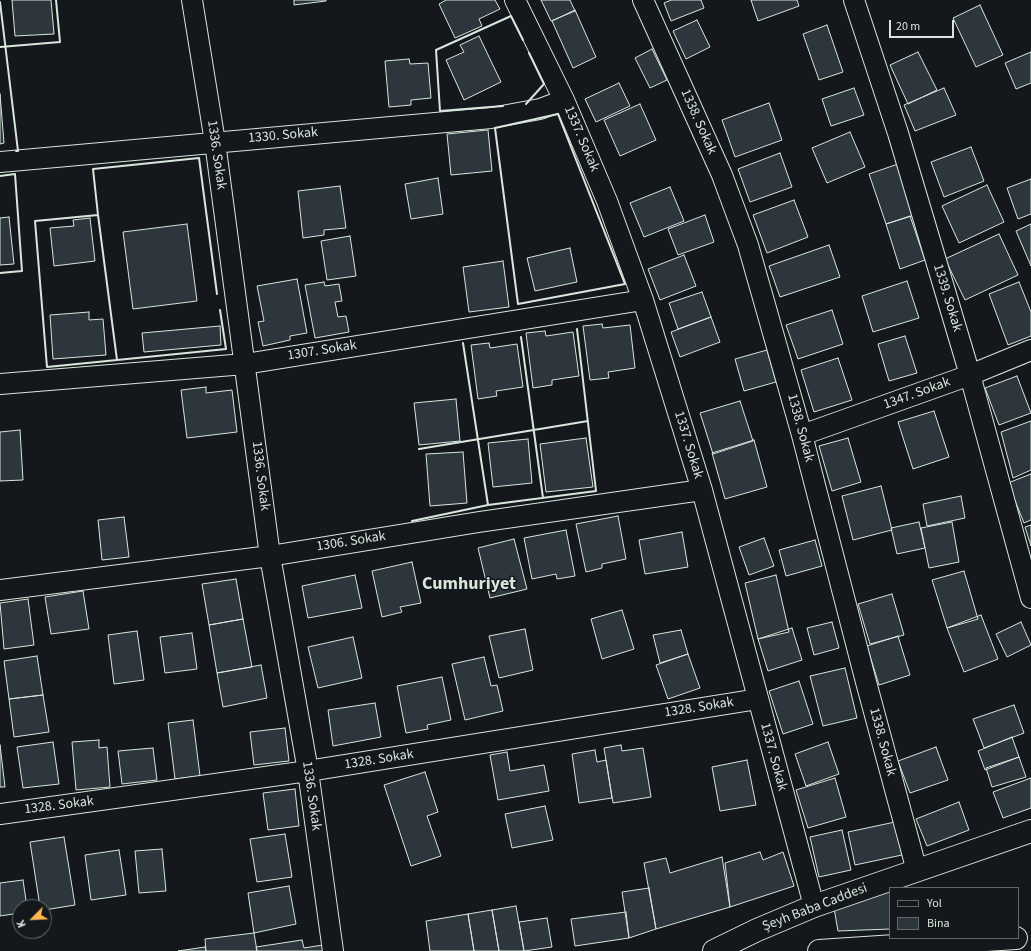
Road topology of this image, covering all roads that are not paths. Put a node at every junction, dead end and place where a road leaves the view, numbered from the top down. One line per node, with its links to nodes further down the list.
1 (192, 0): 6 (street, 1336. Sokak)
2 (515, 0): 5 (street, 1337. Sokak)
3 (643, 0): 13 (street, 1338. Sokak)
4 (854, 0): 11 (street, 1339. Sokak)
5 (564, 100): 6 (street, 1330. Sokak); 8 (street, 1337. Sokak)
6 (214, 142): 7 (street, 1330. Sokak); 10 (street, 1336. Sokak)
7 (0, 162)
8 (642, 300): 10 (street, 1307. Sokak); 14 (street, 1337. Sokak)
9 (1031, 350): 11 (street, 1347. Sokak)
10 (245, 364): 12 (street, 1307. Sokak); 15 (street, 1336. Sokak)
11 (970, 375): 13 (street, 1347. Sokak); 17 (street, 1339. Sokak)
12 (0, 384)
13 (802, 435): 22 (street, 1338. Sokak)
14 (702, 490): 15 (street, 1306. Sokak); 18 (street, 1337. Sokak)
15 (270, 556): 16 (street, 1306. Sokak); 19 (street, 1336. Sokak)
16 (0, 590)
17 (1031, 598)
18 (758, 699): 19 (street, 1328. Sokak); 23 (street, 1337. Sokak)
19 (308, 772): 20 (street, 1328. Sokak); 27 (street, 1336. Sokak)
20 (0, 814)
21 (1031, 831): 22 (street, Şeyh Baba Caddesi)
22 (917, 870): 23 (street, Şeyh Baba Caddesi)
23 (814, 906): 28 (street, Şeyh Baba Caddesi)
24 (1031, 937): 25 (street)
25 (1019, 938)
26 (1002, 939): 29 (street)
27 (333, 951)
28 (714, 951)
29 (819, 951)

